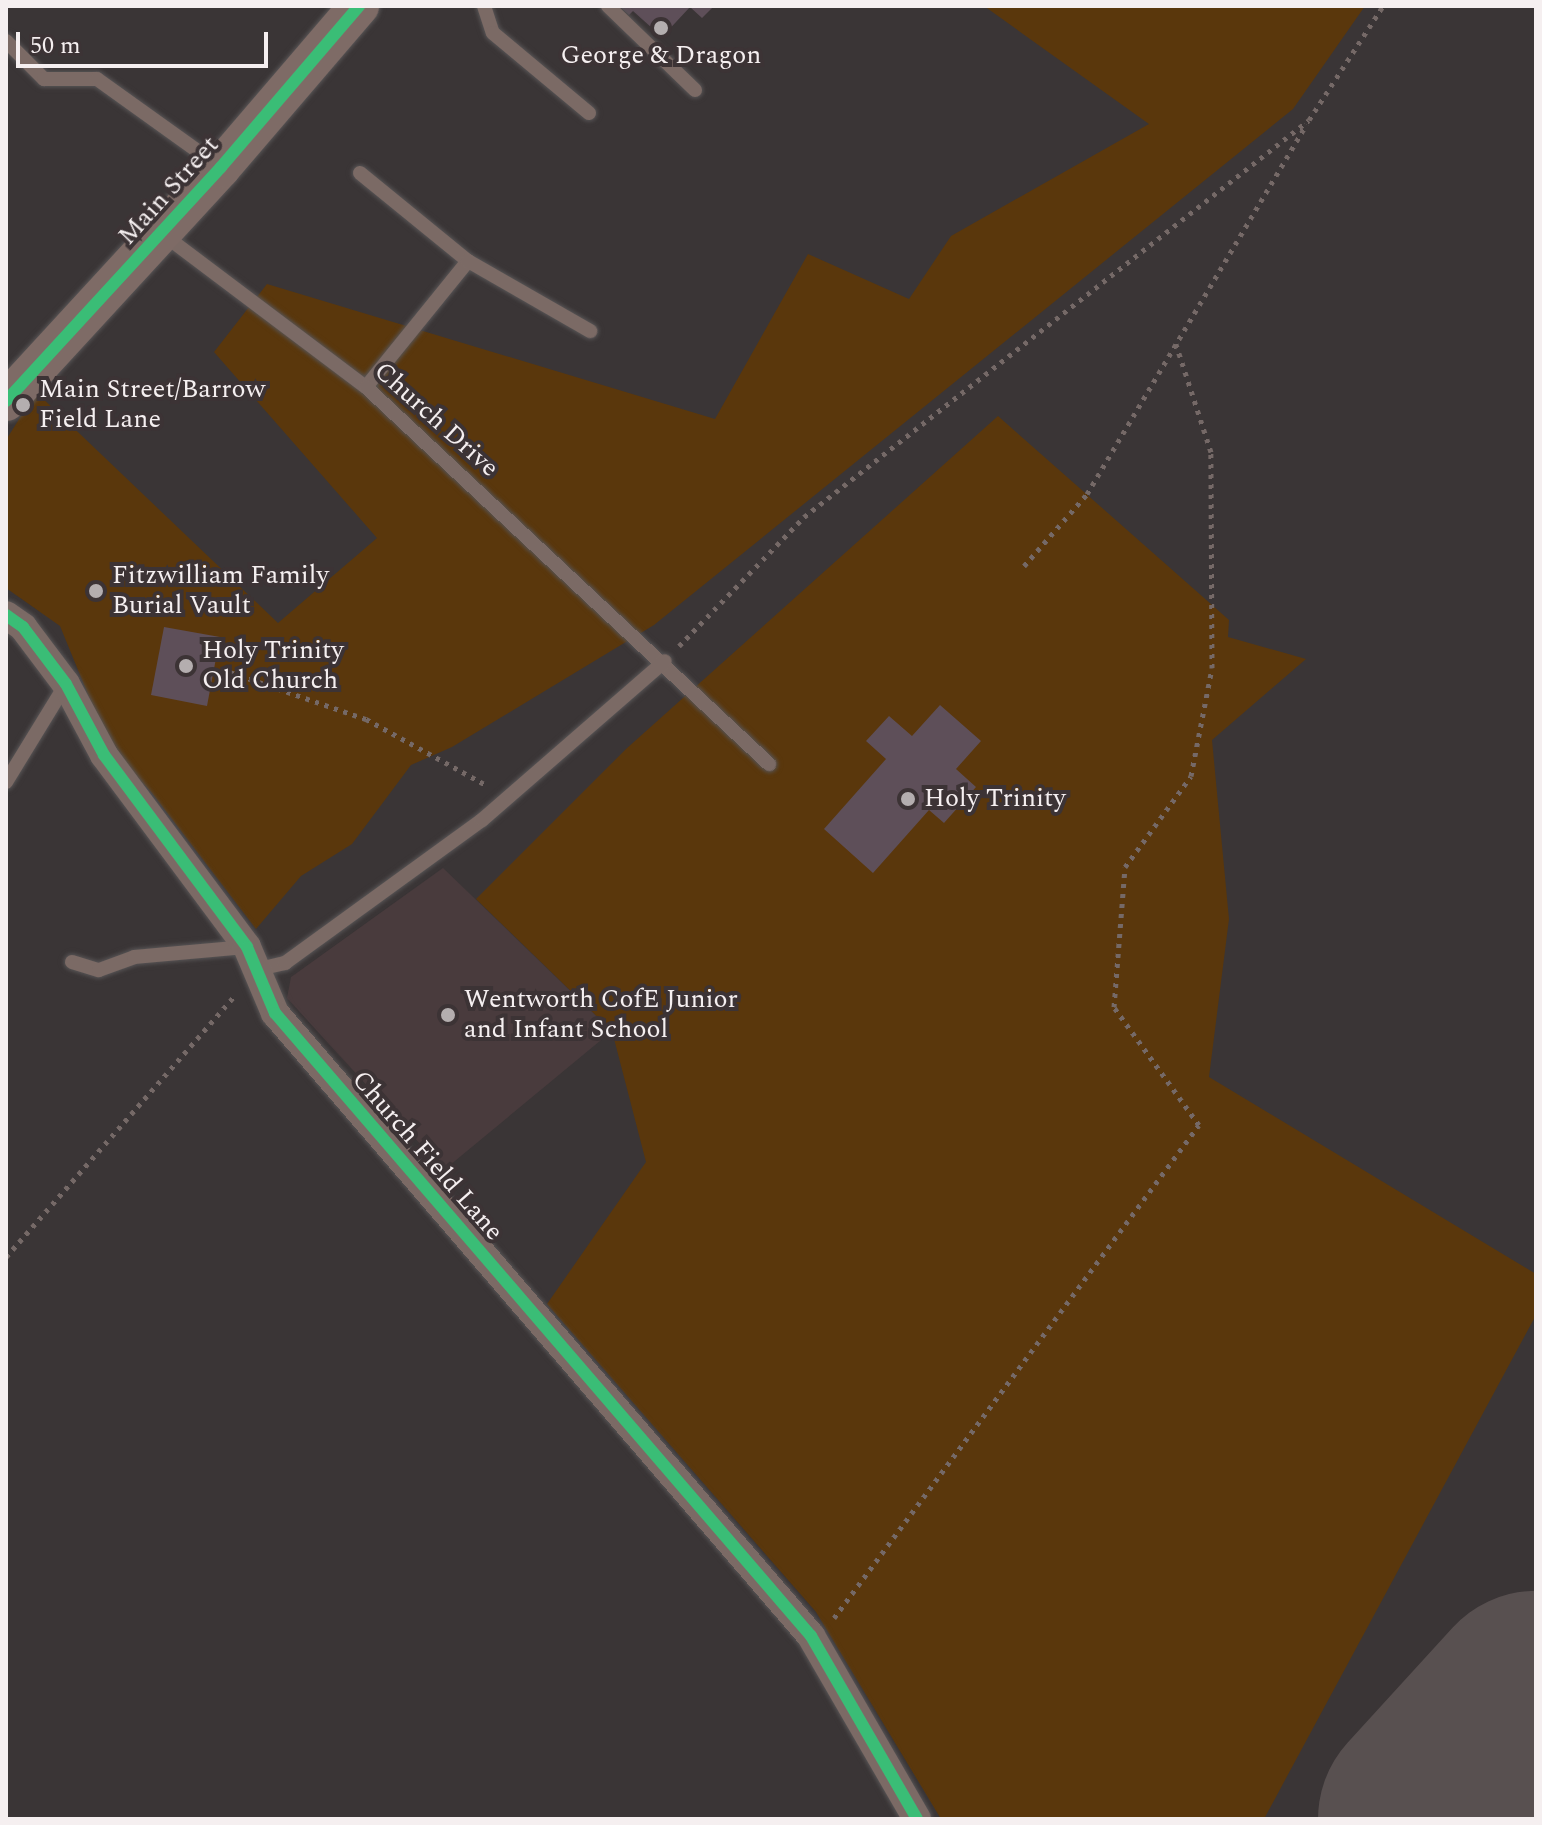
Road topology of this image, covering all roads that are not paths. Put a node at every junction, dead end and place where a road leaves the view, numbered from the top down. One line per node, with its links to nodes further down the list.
1 (359, 6): 7 (main road, Main Street)
2 (484, 6): 6 (lane)
3 (608, 6): 5 (lane)
4 (6, 41): 7 (lane)
5 (695, 90)
6 (589, 113)
7 (221, 167): 9 (main road, Main Street)
8 (360, 173): 10 (lane)
9 (161, 232): 12 (lane, Church Drive); 13 (main road, Main Street)
10 (468, 261): 11 (lane); 12 (lane)
11 (590, 331)
12 (366, 387): 15 (lane, Church Drive)
13 (6, 401)
14 (6, 615): 16 (street, Church Field Lane)
15 (665, 661): 17 (lane, Church Drive); 19 (lane)
16 (66, 684): 18 (lane); 19 (street, Church Field Lane)
17 (769, 764)
18 (6, 782)
19 (253, 958): 20 (lane); 21 (street, Church Field Lane)
20 (72, 962)
21 (917, 1819)

